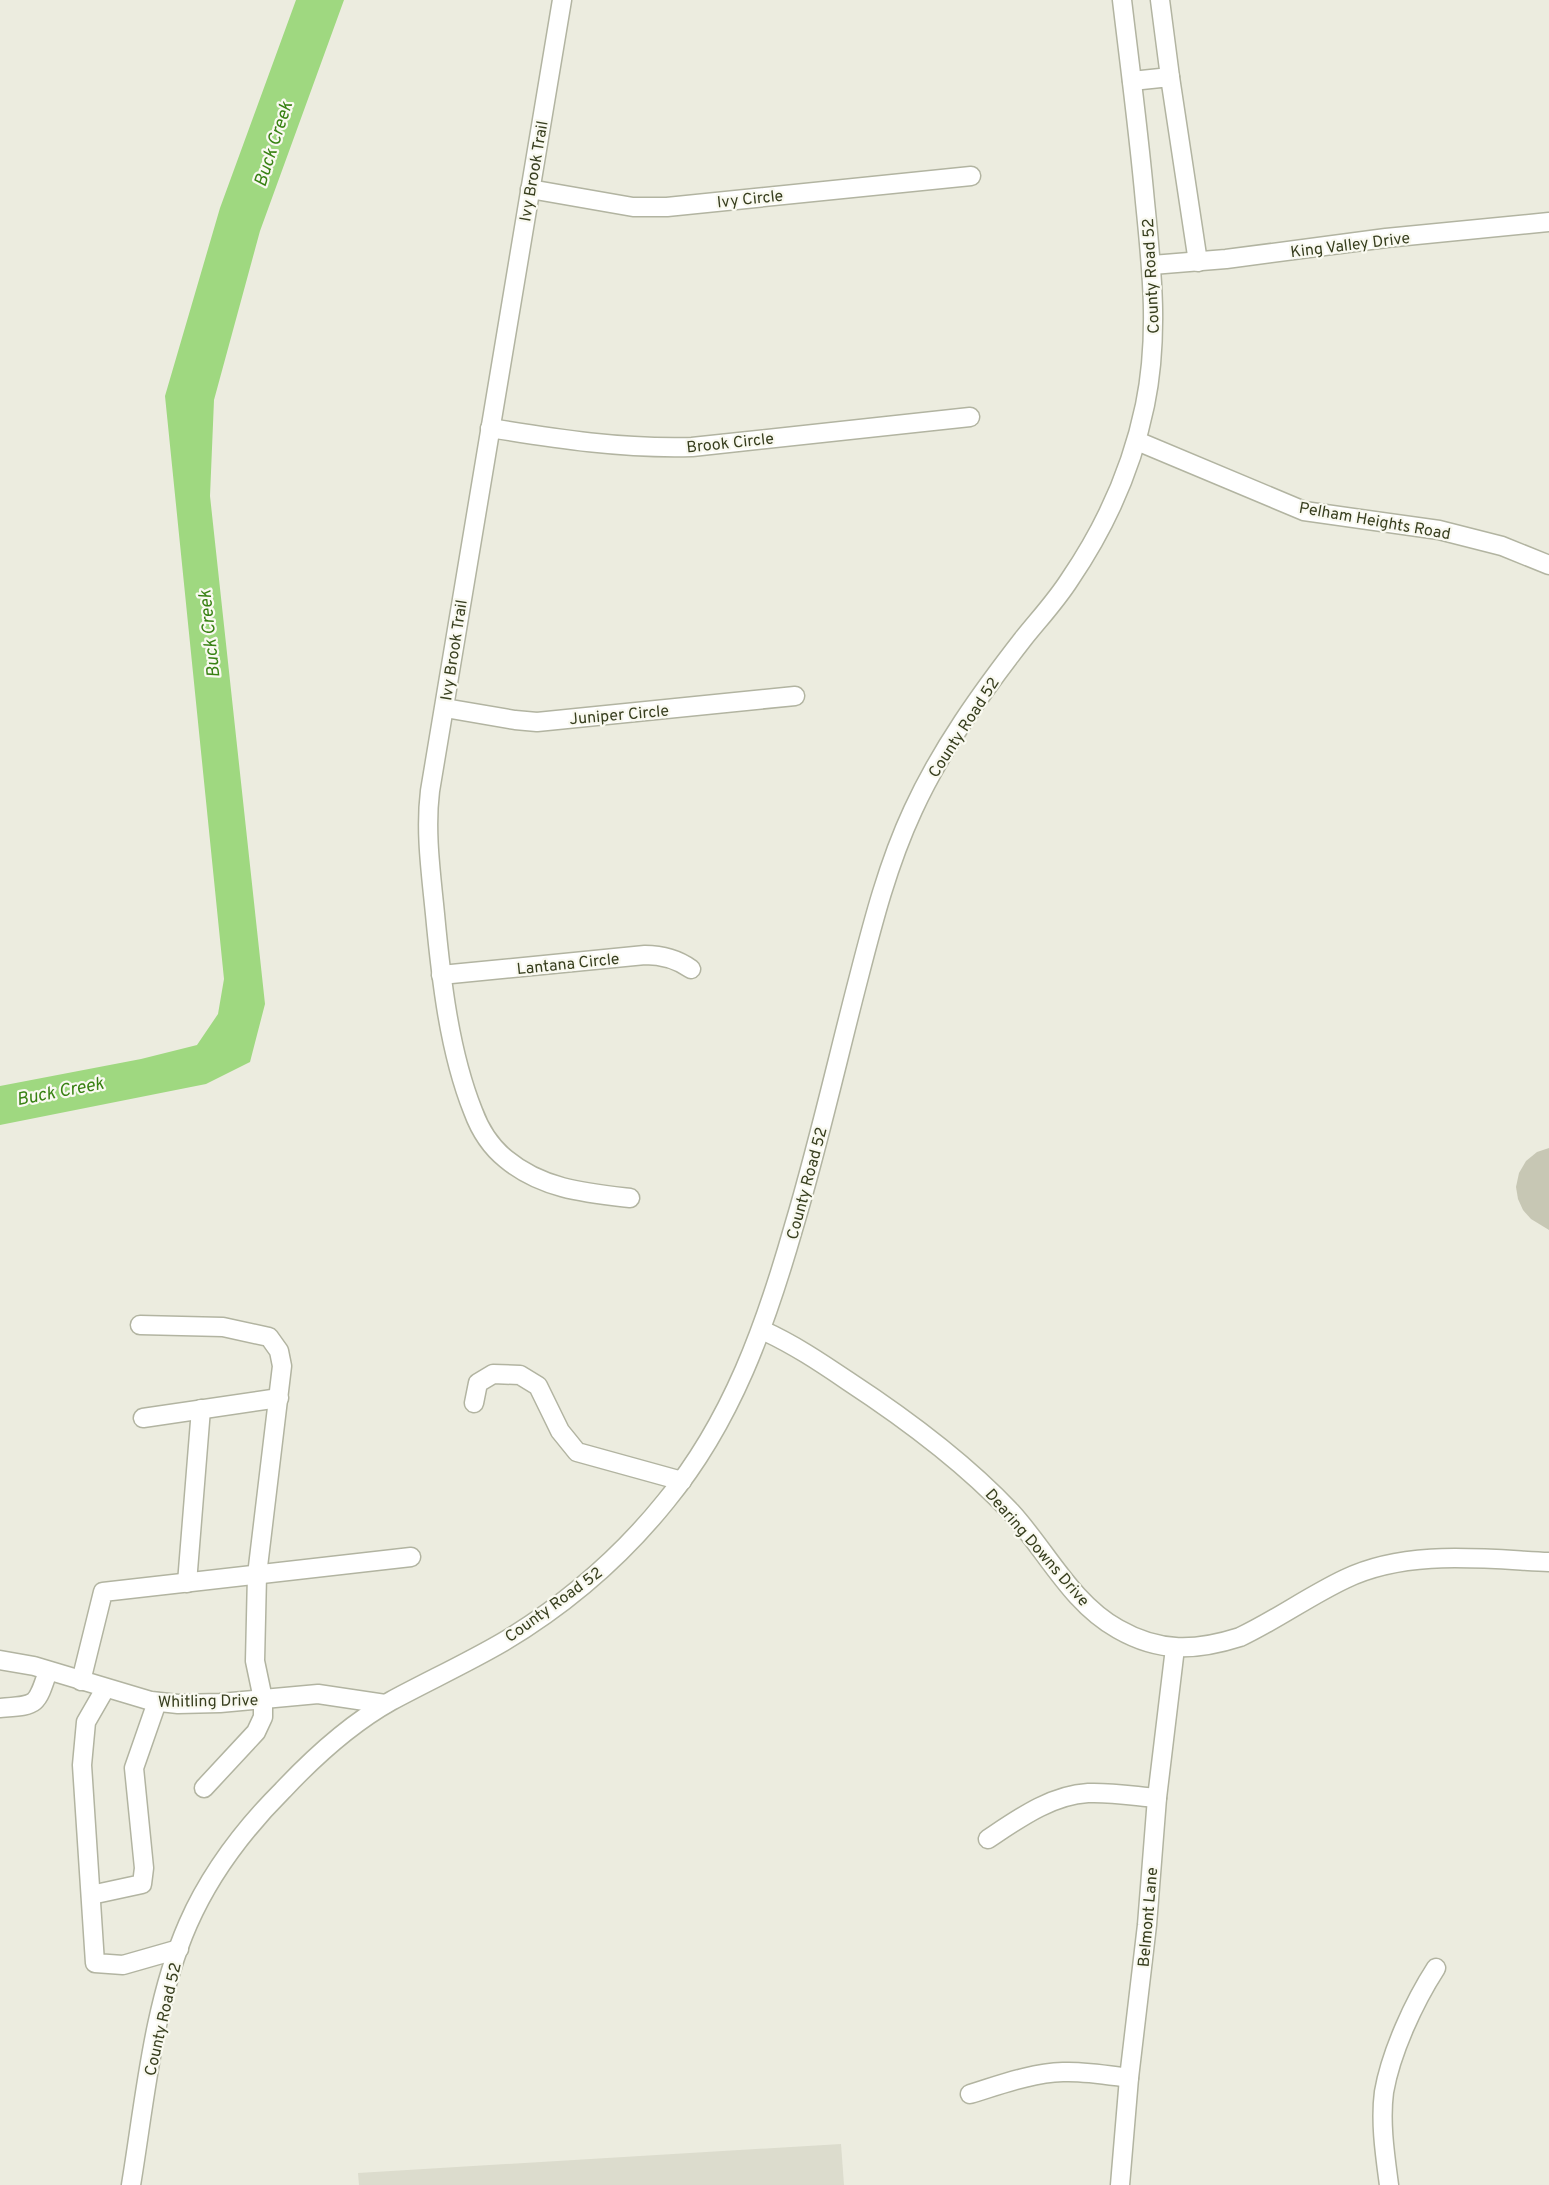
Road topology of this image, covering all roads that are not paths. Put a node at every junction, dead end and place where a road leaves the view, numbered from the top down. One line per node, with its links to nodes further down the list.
1 (562, 0): 7 (street, Ivy Brook Trail)
2 (1122, 0): 5 (street, County Road 52)
3 (1160, 0): 4 (street)
4 (1170, 76): 5 (street); 9 (street)
5 (1131, 81): 10 (street, County Road 52)
6 (971, 176): 7 (street, Ivy Circle)
7 (530, 189): 12 (street, Ivy Brook Trail)
8 (1549, 222): 9 (street, King Valley Drive)
9 (1198, 262): 10 (street, King Valley Drive)
10 (1152, 266): 13 (street, County Road 52)
11 (970, 417): 12 (street, Brook Circle)
12 (490, 428): 16 (street, Ivy Brook Trail)
13 (1137, 441): 14 (street, Pelham Heights Road); 21 (street, County Road 52)
14 (1549, 565)
15 (795, 696): 16 (street, Juniper Circle)
16 (445, 708): 18 (street, Ivy Brook Trail)
17 (692, 969): 18 (street, Lantana Circle)
18 (441, 975): 19 (street, Ivy Brook Trail)
19 (630, 1198)
20 (140, 1325): 22 (street)
21 (762, 1329): 26 (street, County Road 52); 31 (street, Dearing Downs Drive)
22 (279, 1398): 24 (street); 29 (street)
23 (474, 1403): 26 (street)
24 (201, 1409): 25 (street); 30 (street)
25 (143, 1418)
26 (682, 1481): 38 (street, County Road 52)
27 (411, 1557): 29 (street)
28 (1549, 1562): 31 (street, Dearing Downs Drive)
29 (257, 1575): 30 (street); 36 (street)
30 (187, 1583): 34 (street)
31 (1174, 1648): 41 (street, Belmont Lane)
32 (0, 1660): 33 (street, Whitling Drive)
33 (48, 1671): 34 (street, Whitling Drive); 39 (street)
34 (81, 1681): 35 (street, Whitling Drive)
35 (105, 1689): 37 (street, Whitling Drive); 43 (street)
36 (263, 1699): 37 (street, Whitling Drive); 38 (street, Whitling Drive); 40 (street)
37 (157, 1702): 43 (street)
38 (385, 1704): 44 (street, County Road 52)
39 (0, 1708)
40 (204, 1788)
41 (1157, 1798): 42 (street); 46 (street, Belmont Lane)
42 (988, 1839)
43 (91, 1895): 44 (street)
44 (179, 1949): 48 (street, County Road 52)
45 (1436, 1968): 50 (street)
46 (1129, 2078): 47 (street); 49 (street, Belmont Lane)
47 (970, 2094)
48 (131, 2185)
49 (1120, 2185)
50 (1389, 2185)

